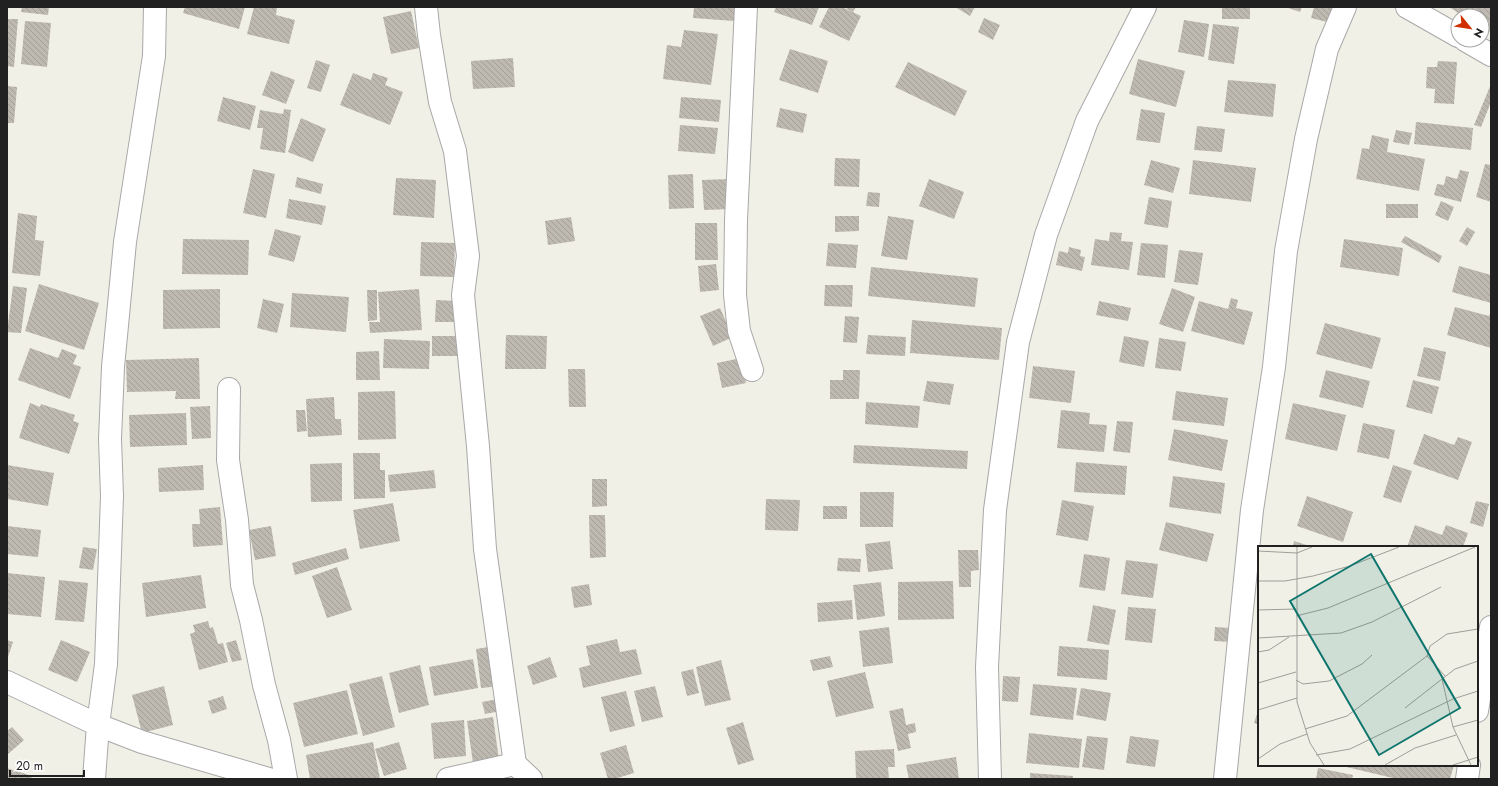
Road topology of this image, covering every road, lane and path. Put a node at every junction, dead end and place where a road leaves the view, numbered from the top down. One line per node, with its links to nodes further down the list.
1 (155, 7): 15 (street)
2 (426, 7): 16 (street)
3 (746, 7): 10 (street)
4 (1145, 7): 23 (street)
5 (1345, 7): 24 (street)
6 (1409, 7): 7 (street)
7 (1450, 31)
8 (1480, 48): 9 (street)
9 (1491, 54)
10 (752, 370)
11 (229, 390): 20 (street)
12 (1491, 627): 14 (street)
13 (7, 682): 15 (street)
14 (1478, 704)
15 (98, 725): 18 (street); 19 (street)
16 (515, 764): 21 (street); 22 (street)
17 (1469, 766): 25 (street)
18 (94, 779)
19 (269, 779)
20 (286, 779)
21 (448, 779)
22 (531, 779)
23 (990, 779)
24 (1225, 779)
25 (1467, 779)

